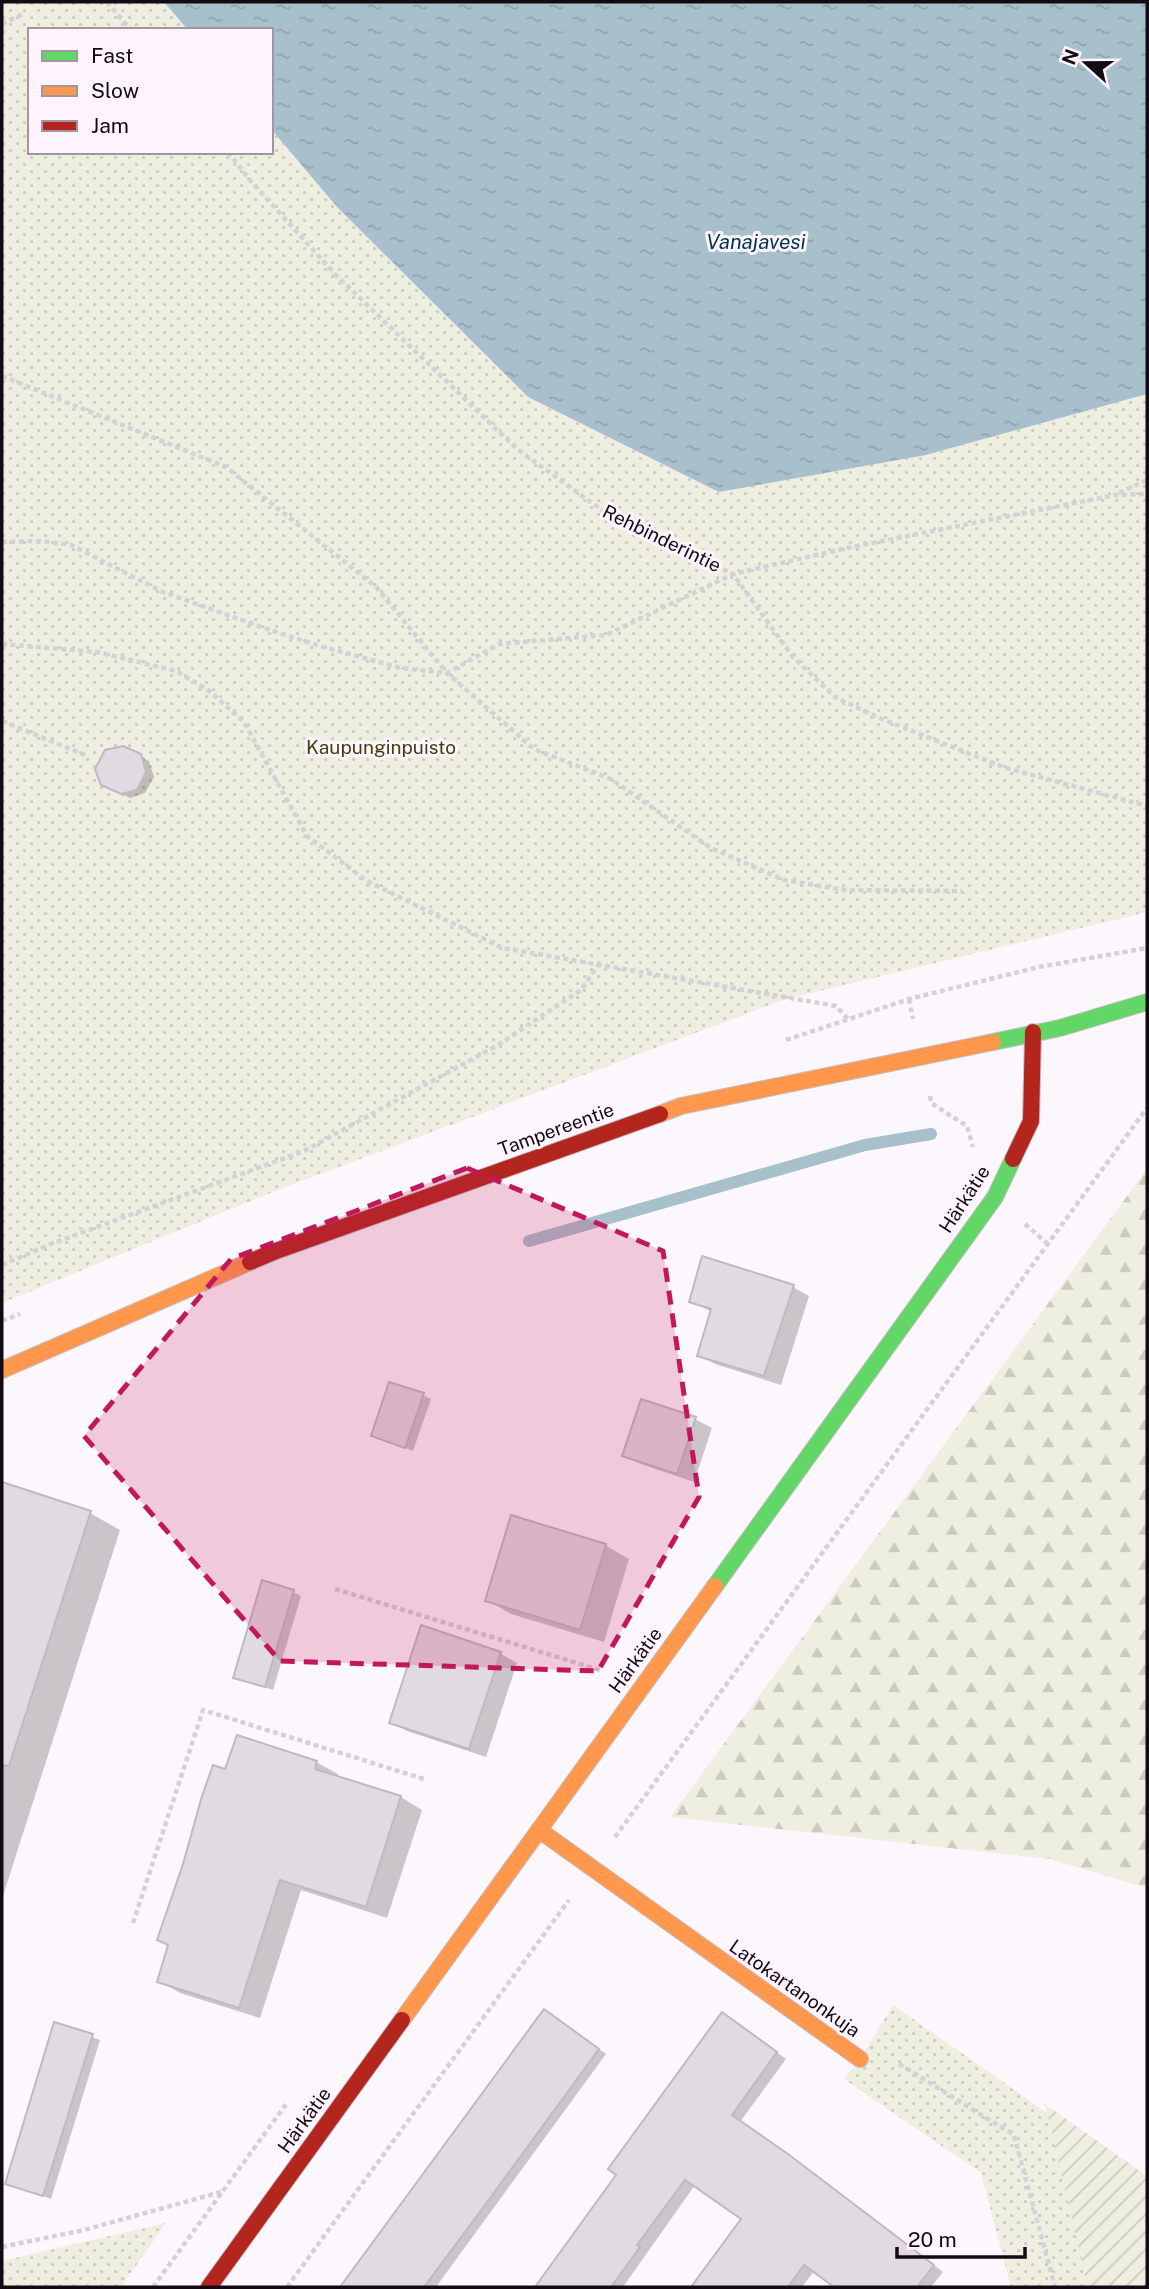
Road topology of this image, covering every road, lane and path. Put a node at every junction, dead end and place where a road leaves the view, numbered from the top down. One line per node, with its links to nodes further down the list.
1 (107, 2): 4 (path)
2 (23, 15): 3 (path)
3 (2, 24)
4 (129, 28)
5 (230, 154): 11 (path, Rehbinderintie)
6 (2, 376): 13 (path)
7 (1147, 480): 9 (path)
8 (1147, 494): 9 (path, Rehbinderintie)
9 (1115, 495): 11 (path, Rehbinderintie)
10 (2, 542): 13 (path)
11 (733, 574): 13 (path); 16 (path)
12 (2, 644): 18 (path)
13 (447, 673): 17 (path)
14 (2, 721): 15 (path)
15 (85, 755)
16 (1147, 806)
17 (962, 891)
18 (599, 964): 21 (path); 26 (path)
19 (909, 999): 23 (path)
20 (1147, 1002): 22 (main road, Tampereentie)
21 (848, 1019)
22 (1033, 1032): 23 (main road, Tampereentie); 31 (main road, Härkätie)
23 (921, 1056): 25 (path); 27 (main road, Tampereentie)
24 (1147, 1108): 34 (path)
25 (968, 1159)
26 (2, 1265)
27 (2, 1370)
28 (335, 1589): 30 (path)
29 (609, 1660): 30 (path)
30 (601, 1671): 31 (path)
31 (644, 1684): 33 (main road, Härkätie)
32 (427, 1780): 35 (path)
33 (539, 1830): 34 (main road, Latokartanonkuja); 41 (main road, Härkätie)
34 (592, 1869): 36 (main road, Latokartanonkuja); 42 (path)
35 (134, 1923)
36 (860, 2059): 43 (path, Latokartanonkuja)
37 (295, 2092): 38 (path)
38 (222, 2192): 39 (path); 40 (path)
39 (2, 2247)
40 (153, 2287)
41 (209, 2287)
42 (287, 2287)
43 (1055, 2287)

